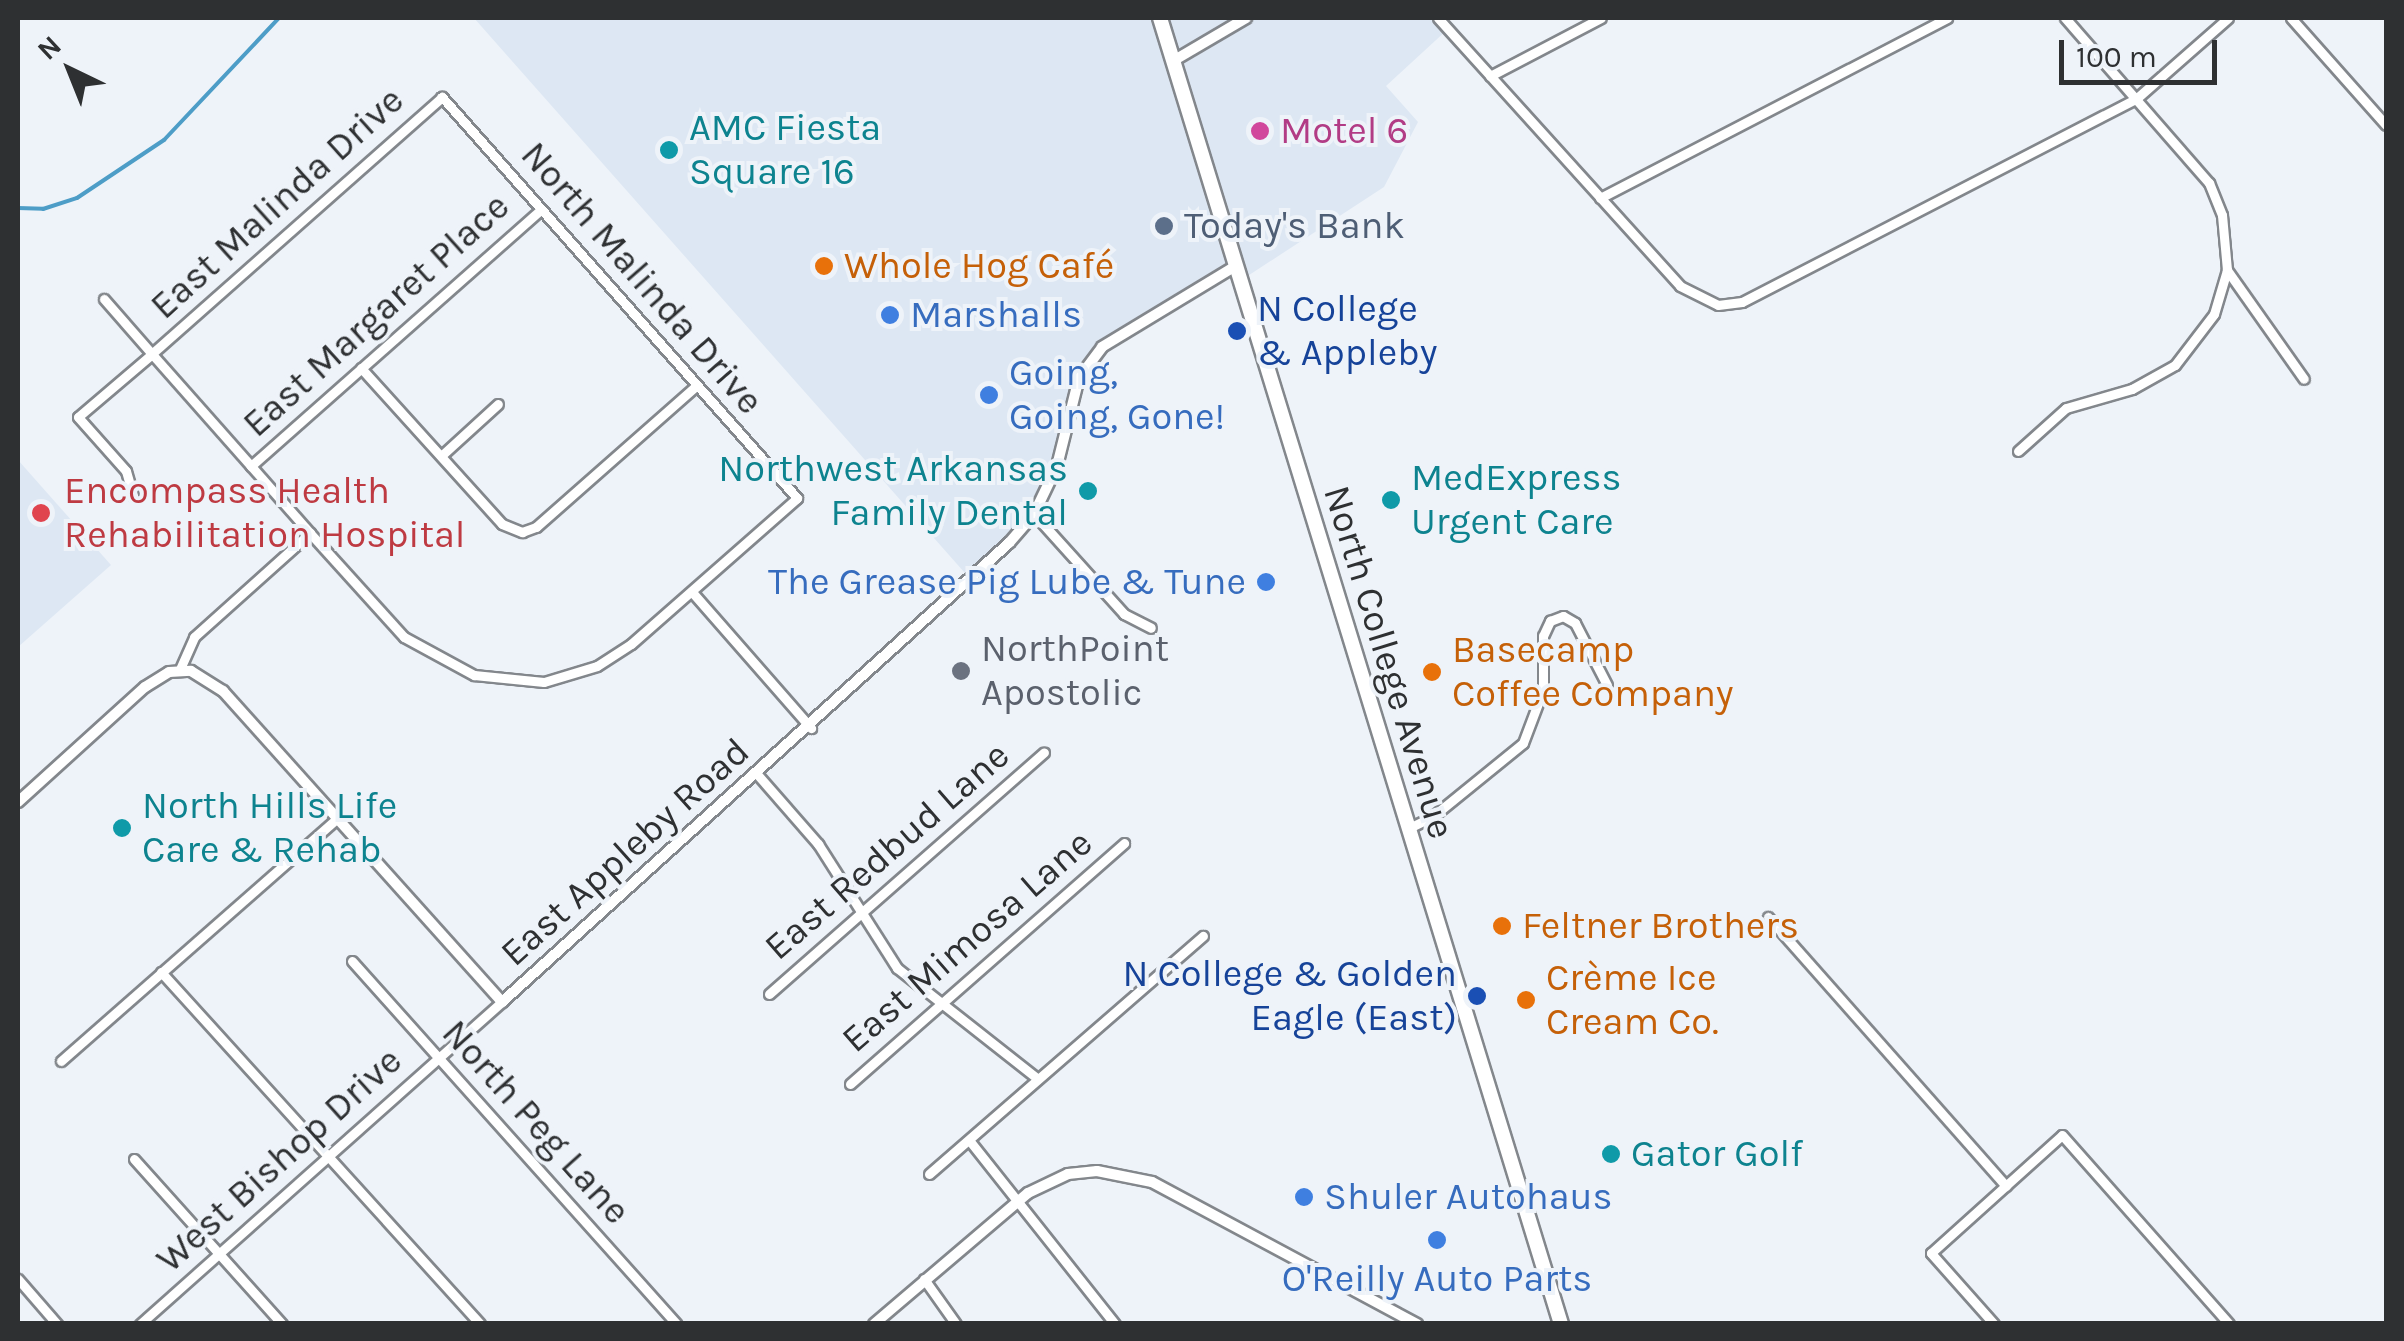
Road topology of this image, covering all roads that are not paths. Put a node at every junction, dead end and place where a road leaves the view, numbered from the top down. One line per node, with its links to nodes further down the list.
1 (1160, 18): 9 (main road, North College Avenue)
2 (1246, 18): 9 (street)
3 (1438, 18): 10 (street)
4 (1601, 18): 10 (street)
5 (1946, 18): 14 (street)
6 (2065, 18): 12 (street)
7 (2228, 18): 12 (street)
8 (2290, 18): 13 (street)
9 (1173, 61): 16 (main road, North College Avenue)
10 (1490, 76): 14 (street)
11 (442, 97): 15 (street, North Malinda Drive); 19 (street, East Malinda Drive)
12 (2138, 98): 14 (street); 17 (street)
13 (2386, 125)
14 (1600, 198)
15 (541, 208): 20 (street, East Margaret Place); 22 (street, North Malinda Drive)
16 (1236, 266): 28 (street, East Appleby Road); 39 (main road, North College Avenue)
17 (2227, 270): 21 (street); 24 (street)
18 (104, 300): 19 (street)
19 (152, 354): 26 (street); 27 (street, East Malinda Drive)
20 (362, 368): 25 (street); 26 (street, East Margaret Place)
21 (2304, 379)
22 (696, 386): 25 (street); 30 (street, North Malinda Drive)
23 (498, 404): 25 (street)
24 (2018, 451)
25 (441, 456)
26 (252, 466): 29 (street)
27 (133, 496)
28 (1034, 514): 31 (street); 34 (street, East Appleby Road)
29 (310, 533): 30 (street); 32 (street)
30 (692, 592): 34 (street)
31 (1151, 628)
32 (180, 669): 37 (street); 38 (street, East Appleby Road)
33 (1607, 686): 39 (street)
34 (811, 728): 36 (street, East Appleby Road)
35 (1044, 752): 41 (street, East Redbud Lane)
36 (758, 774): 41 (street); 47 (street, East Appleby Road)
37 (18, 802)
38 (336, 819): 45 (street); 47 (street, East Appleby Road)
39 (1405, 830): 71 (main road, North College Avenue)
40 (1124, 843): 48 (street, East Mimosa Lane)
41 (860, 914): 46 (street, East Redbud Lane); 48 (street)
42 (1768, 917): 57 (street)
43 (1203, 936): 51 (street)
44 (352, 961): 49 (street, North Peg Lane)
45 (161, 972): 50 (street); 54 (street)
46 (769, 994)
47 (502, 1002): 49 (street, West Bishop Drive)
48 (941, 1004): 51 (street); 52 (street, East Mimosa Lane)
49 (438, 1058): 54 (street, West Bishop Drive); 66 (street, North Peg Lane)
50 (61, 1062)
51 (1038, 1079): 53 (street)
52 (850, 1084)
53 (969, 1140): 56 (street); 58 (street)
54 (328, 1156): 59 (street, West Bishop Drive); 65 (street)
55 (134, 1160): 59 (street)
56 (929, 1174)
57 (2006, 1186): 72 (street); 73 (street)
58 (1020, 1198): 61 (street); 69 (street); 70 (street)
59 (219, 1254): 63 (street, West Bishop Drive); 64 (street)
60 (18, 1279): 62 (street)
61 (924, 1279): 67 (street); 68 (street)
62 (58, 1324)
63 (140, 1324)
64 (282, 1324)
65 (480, 1324)
66 (676, 1324)
67 (874, 1324)
68 (956, 1324)
69 (1115, 1324)
70 (1417, 1324)
71 (1561, 1324)
72 (1994, 1324)
73 (2229, 1324)

